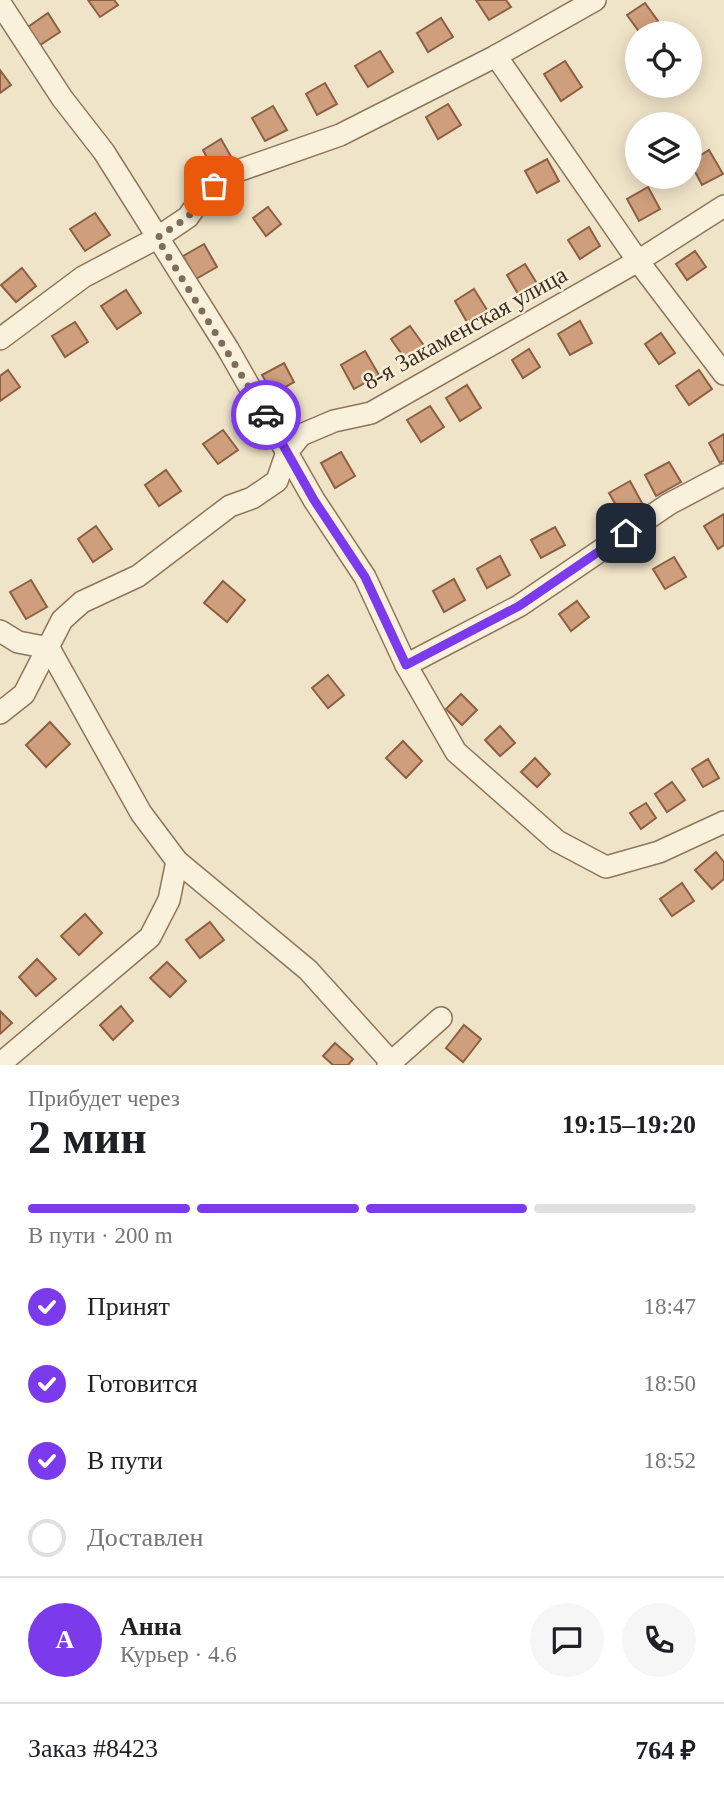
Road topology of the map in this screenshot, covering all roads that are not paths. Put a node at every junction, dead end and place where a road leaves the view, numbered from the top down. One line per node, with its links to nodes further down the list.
1 (595, 0): 3 (street)
2 (1, 1): 5 (street)
3 (495, 56): 5 (street); 6 (street)
4 (724, 206): 6 (street, 8-я Закаменская улица)
5 (157, 238): 7 (street); 9 (street)
6 (638, 261): 8 (street); 9 (street, 8-я Закаменская улица)
7 (0, 339)
8 (724, 374)
9 (287, 452): 12 (street, 8-я Закаменская улица); 13 (street)
10 (724, 475): 13 (street)
11 (0, 631): 12 (street)
12 (50, 648): 14 (street, 8-я Закаменская улица); 16 (street)
13 (406, 665): 15 (street)
14 (0, 713)
15 (724, 822)
16 (177, 861): 18 (street); 19 (street)
17 (441, 1018): 18 (street)
18 (389, 1063)
19 (0, 1064)

